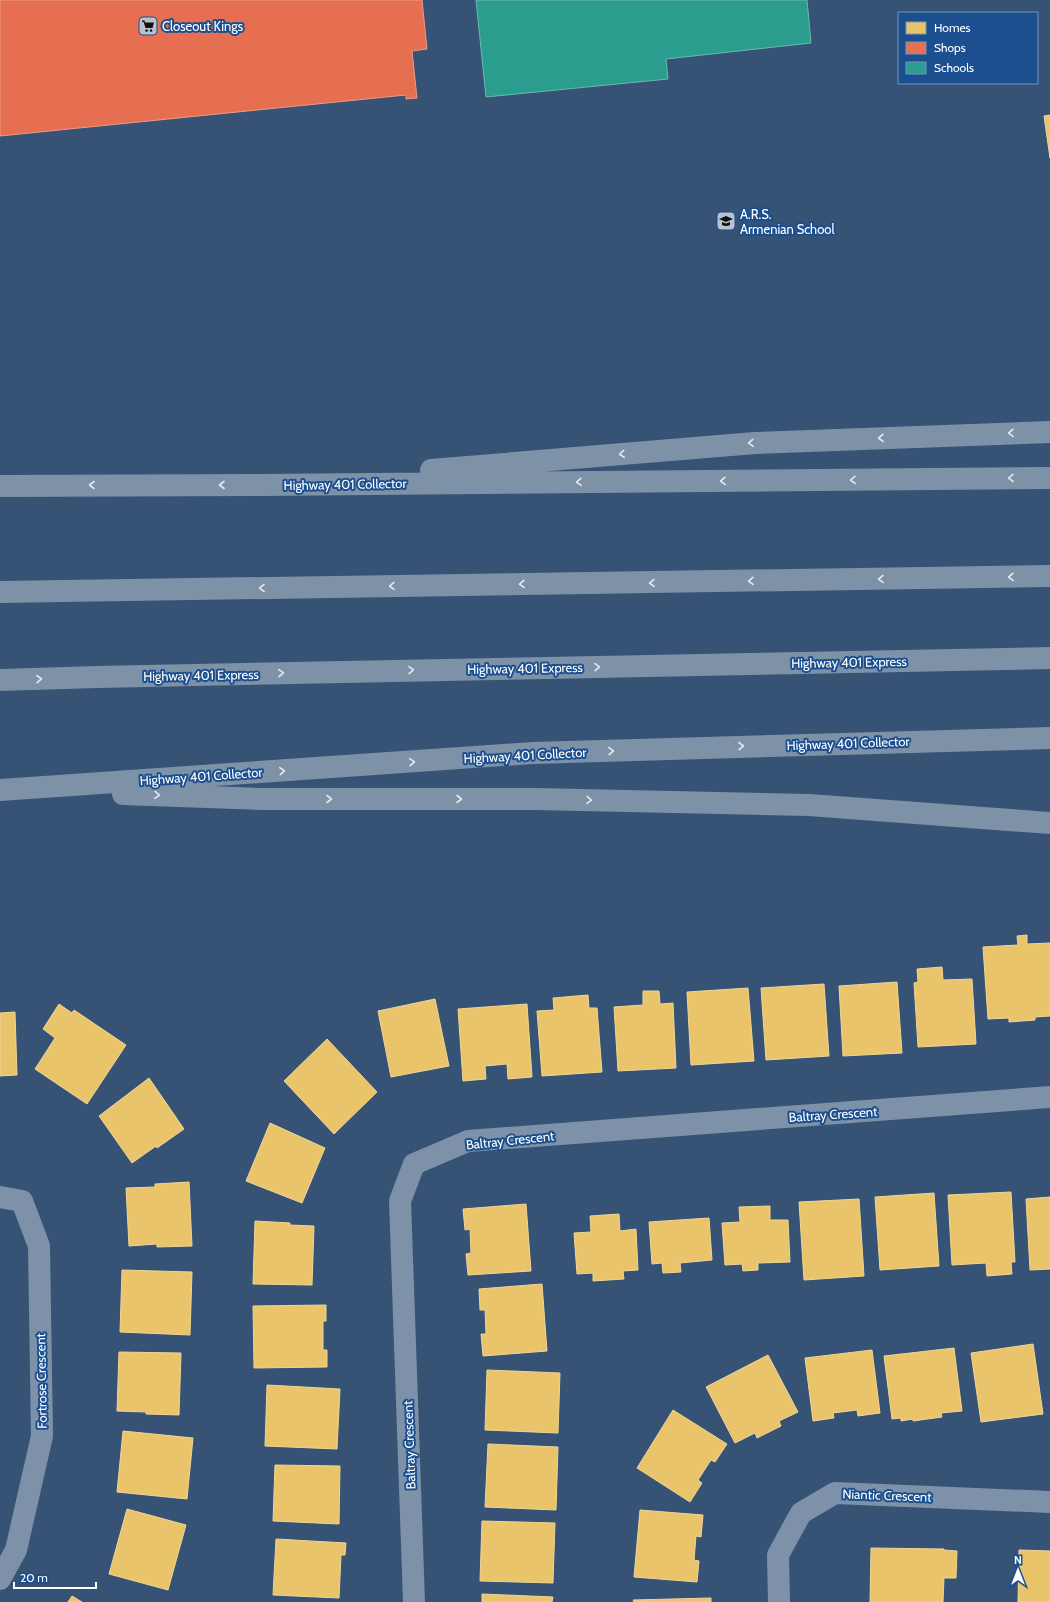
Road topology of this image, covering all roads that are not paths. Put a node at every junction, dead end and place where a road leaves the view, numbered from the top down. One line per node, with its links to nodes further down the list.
1 (1050, 432): 3 (highway, one-way to 3)
2 (1050, 478): 3 (highway, Highway 401 Collector, one-way to 3)
3 (261, 485): 4 (highway, Highway 401 Collector, one-way to 4)
4 (0, 486)
5 (1050, 576): 6 (highway, one-way to 6)
6 (0, 592)
7 (1050, 658): 8 (highway, Highway 401 Express, one-way to 7)
8 (0, 680)
9 (1050, 738): 10 (highway, Highway 401 Collector, one-way to 9)
10 (3, 790): 11 (highway, one-way to 11)
11 (1050, 824)
12 (1050, 1097): 16 (street, Baltray Crescent)
13 (0, 1197): 15 (street, Fortrose Crescent)
14 (1050, 1502): 17 (street, Niantic Crescent)
15 (0, 1579)
16 (414, 1602)
17 (779, 1602)

